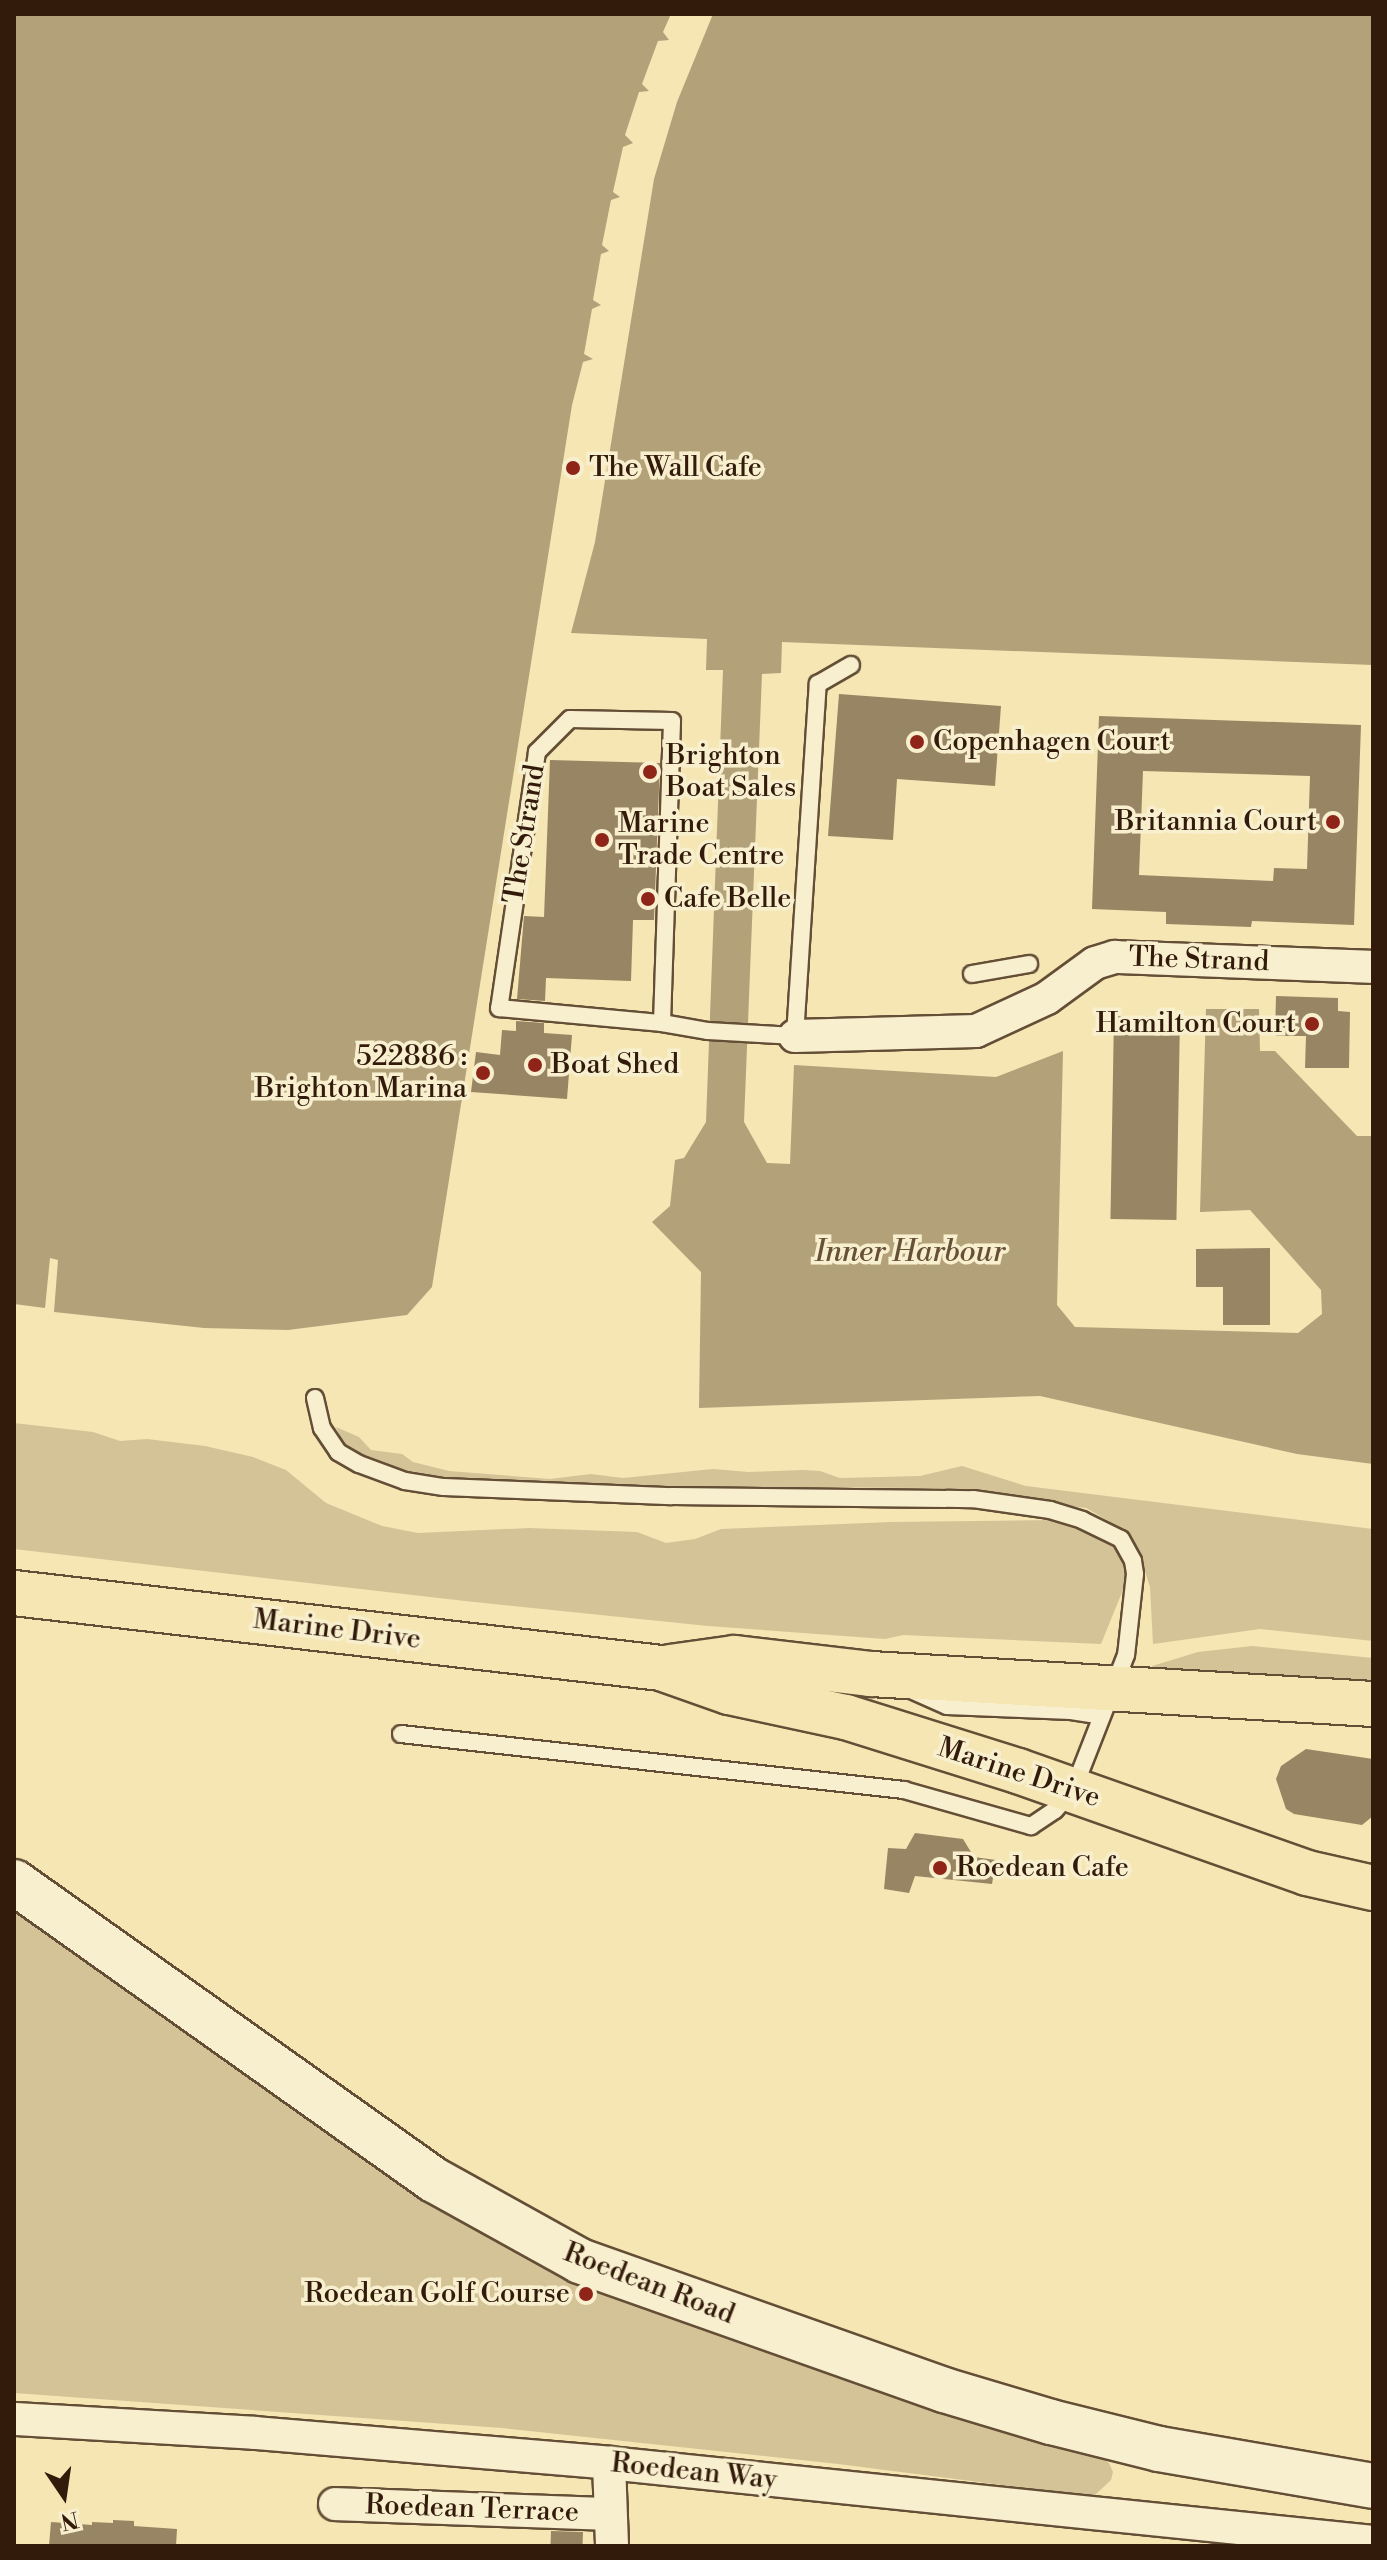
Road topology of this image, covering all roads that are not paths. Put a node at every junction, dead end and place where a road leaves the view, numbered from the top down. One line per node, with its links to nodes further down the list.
1 (851, 665): 6 (lane)
2 (1029, 964): 4 (lane)
3 (1373, 967): 6 (street, The Strand)
4 (972, 974)
5 (662, 1023): 5 (lane, The Strand); 6 (lane, The Strand)
6 (784, 1035)
7 (315, 1398): 10 (lane)
8 (14, 1593): 9 (main road, Marine Drive)
9 (661, 1668): 10 (main road, Marine Drive); 13 (main road, Marine Drive)
10 (1107, 1703): 11 (main road, Marine Drive); 13 (lane)
11 (1373, 1704)
12 (401, 1734): 13 (lane)
13 (1073, 1790): 15 (main road, Marine Drive)
14 (14, 1882): 18 (main road, Roedean Road)
15 (1373, 1888)
16 (14, 2419): 17 (street, Roedean Way)
17 (609, 2463): 20 (street); 21 (street, Roedean Way)
18 (1373, 2486)
19 (335, 2504): 20 (street, Roedean Terrace)
20 (609, 2514): 22 (street)
21 (1373, 2542)
22 (612, 2546)

